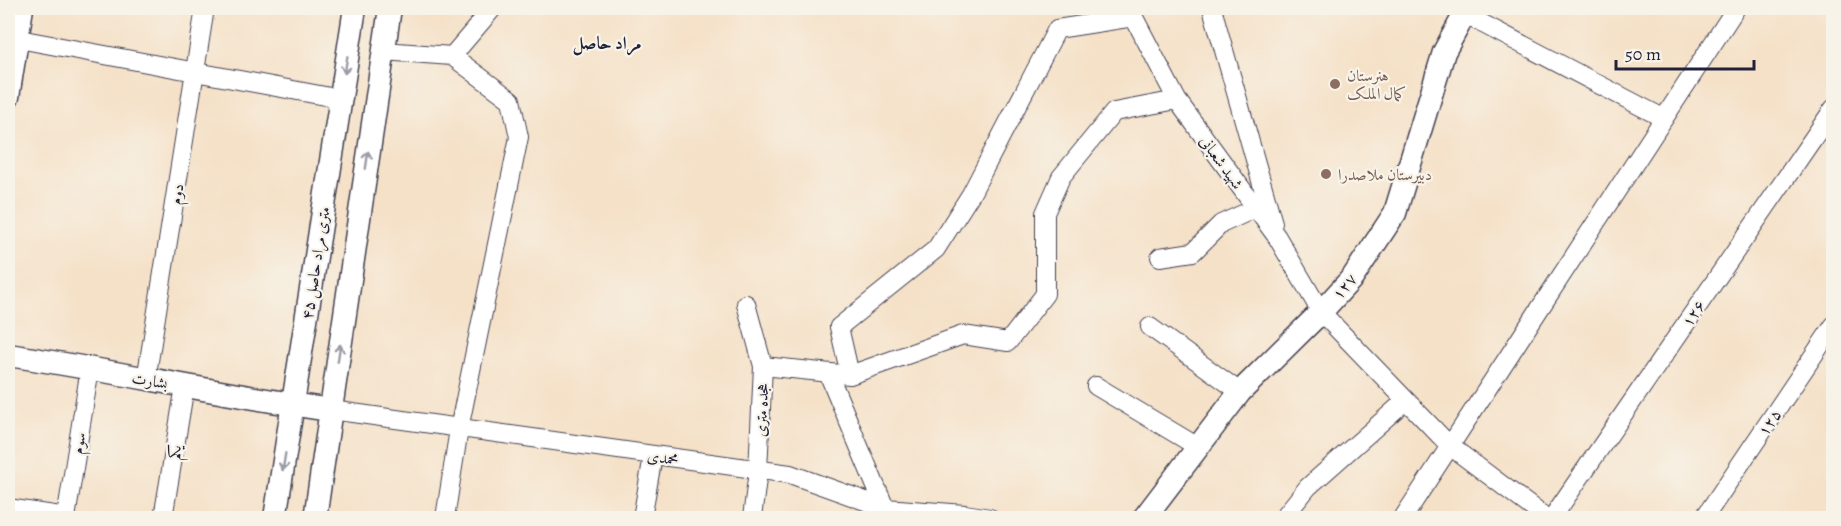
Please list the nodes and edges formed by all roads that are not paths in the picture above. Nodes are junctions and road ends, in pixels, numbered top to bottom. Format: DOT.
graph roads {
  1 [pos="22,8"];
  2 [pos="205,8"];
  3 [pos="355,8"];
  4 [pos="390,8"];
  5 [pos="493,8"];
  6 [pos="1212,8"];
  7 [pos="1736,8"];
  8 [pos="1466,11"];
  9 [pos="1132,12"];
  10 [pos="12,38"];
  11 [pos="383,51"];
  12 [pos="452,56"];
  13 [pos="195,72"];
  14 [pos="8,97"];
  15 [pos="341,99"];
  16 [pos="1177,100"];
  17 [pos="1833,108"];
  18 [pos="1664,118"];
  19 [pos="1256,208"];
  20 [pos="1277,237"];
  21 [pos="1160,257"];
  22 [pos="746,304"];
  23 [pos="1321,312"];
  24 [pos="1833,325"];
  25 [pos="1150,327"];
  26 [pos="8,355"];
  27 [pos="763,366"];
  28 [pos="90,368"];
  29 [pos="828,373"];
  30 [pos="850,375"];
  31 [pos="146,380"];
  32 [pos="1096,386"];
  33 [pos="185,387"];
  34 [pos="1240,392"];
  35 [pos="1405,401"];
  36 [pos="293,405"];
  37 [pos="331,411"];
  38 [pos="459,429"];
  39 [pos="1450,446"];
  40 [pos="1198,447"];
  41 [pos="653,456"];
  42 [pos="758,471"];
  43 [pos="8,508"];
  44 [pos="891,514"];
  45 [pos="66,518"];
  46 [pos="163,519"];
  47 [pos="275,519"];
  48 [pos="315,519"];
  49 [pos="445,519"];
  50 [pos="642,519"];
  51 [pos="752,519"];
  52 [pos="990,519"];
  53 [pos="1144,519"];
  54 [pos="1283,519"];
  55 [pos="1403,519"];
  56 [pos="1546,519"];
  57 [pos="1552,519"];
  58 [pos="1704,519"];
  1 -- 10 [label="street"];
  2 -- 13 [label="street, دوم"];
  3 -- 15 [label="street, ۴۵ متری مراد حاصل, one-way"];
  4 -- 11 [label="street"];
  5 -- 12 [label="street"];
  6 -- 20 [label="street"];
  7 -- 18 [label="street"];
  8 -- 18 [label="street"];
  8 -- 23 [label="street, ۱۲۷"];
  9 -- 16 [label="street, شهید شعبانی"];
  9 -- 30 [label="street"];
  10 -- 13 [label="street"];
  10 -- 14 [label="street"];
  11 -- 12 [label="street"];
  37 -- 11 [label="street, one-way"];
  12 -- 38 [label="street"];
  13 -- 15 [label="street"];
  13 -- 31 [label="street, دوم"];
  15 -- 36 [label="street, ۴۵ متری مراد حاصل"];
  16 -- 19 [label="street, شهید شعبانی"];
  16 -- 30 [label="street"];
  17 -- 57 [label="street, ۱۲۶"];
  18 -- 39 [label="street"];
  19 -- 20 [label="street, شهید شعبانی"];
  19 -- 21 [label="street"];
  20 -- 23 [label="street, شهید شعبانی"];
  22 -- 27 [label="street, هجده متری"];
  23 -- 34 [label="street, ۱۲۷"];
  23 -- 35 [label="street, شهید شعبانی"];
  24 -- 58 [label="street, ۱۲۵"];
  25 -- 34 [label="street"];
  26 -- 28 [label="street, بشارت"];
  27 -- 29 [label="street"];
  27 -- 42 [label="street, هجده متری"];
  28 -- 31 [label="street, بشارت"];
  28 -- 45 [label="street, سوم"];
  29 -- 30 [label="street"];
  29 -- 44 [label="street"];
  31 -- 33 [label="street, بشارت"];
  32 -- 40 [label="street"];
  33 -- 36 [label="street, بشارت"];
  33 -- 46 [label="street, یکم"];
  34 -- 40 [label="street, ۱۲۷"];
  35 -- 39 [label="street, شهید شعبانی"];
  35 -- 54 [label="street"];
  36 -- 37 [label="street, بشارت"];
  36 -- 47 [label="street, ۴۵ متری مراد حاصل, one-way"];
  37 -- 38 [label="street, محمدی"];
  37 -- 48 [label="street"];
  38 -- 41 [label="street, محمدی"];
  38 -- 49 [label="street"];
  39 -- 55 [label="street"];
  39 -- 56 [label="street, شهید شعبانی"];
  40 -- 53 [label="street, ۱۲۷"];
  41 -- 42 [label="street, محمدی"];
  41 -- 50 [label="street"];
  42 -- 44 [label="street, محمدی"];
  42 -- 51 [label="street, هجده متری"];
  43 -- 45 [label="street"];
  44 -- 52 [label="street, محمدی"];
}
